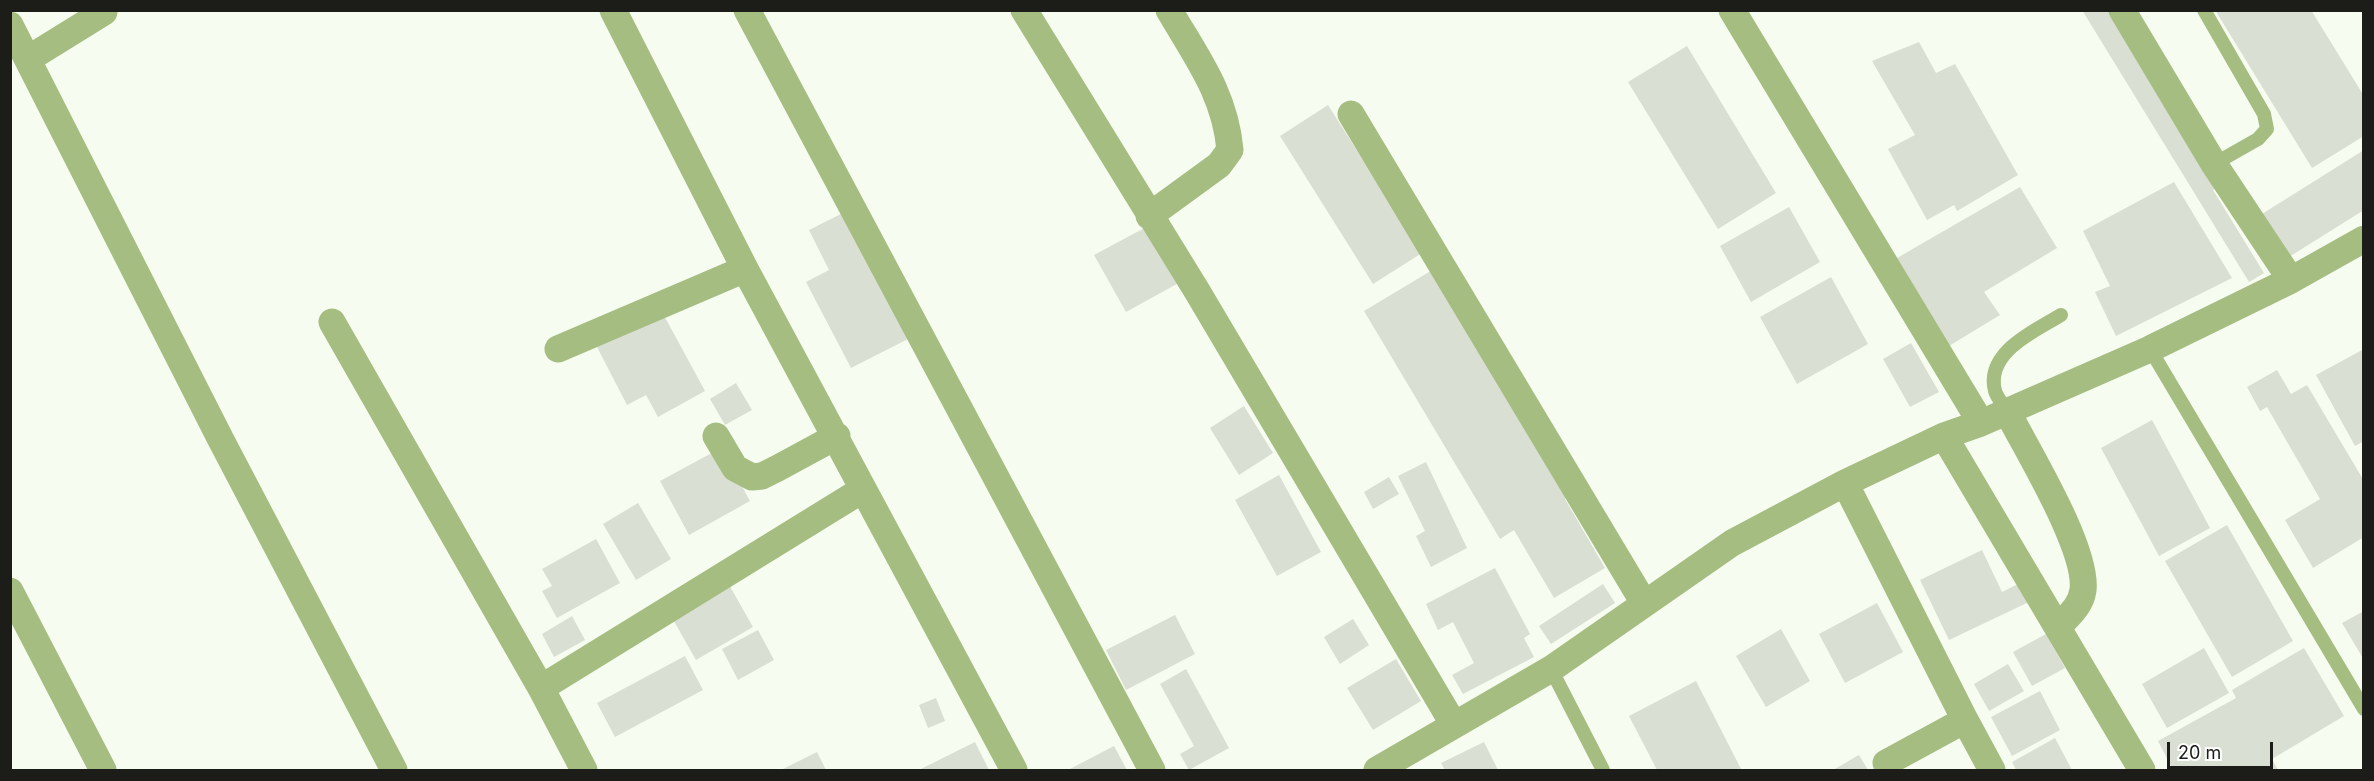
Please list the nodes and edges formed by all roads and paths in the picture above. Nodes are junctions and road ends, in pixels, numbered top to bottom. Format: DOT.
graph roads {
  1 [pos="613,10"];
  2 [pos="747,10"];
  3 [pos="1024,10"];
  4 [pos="1169,10"];
  5 [pos="1732,10"];
  6 [pos="2122,10"];
  7 [pos="2204,10"];
  8 [pos="104,12"];
  9 [pos="10,25"];
  10 [pos="28,59"];
  11 [pos="1352,114"];
  12 [pos="2214,165"];
  13 [pos="1149,216"];
  14 [pos="2364,238"];
  15 [pos="745,269"];
  16 [pos="2291,280"];
  17 [pos="2061,315"];
  18 [pos="332,322"];
  19 [pos="558,349"];
  20 [pos="2150,349"];
  21 [pos="2007,411"];
  22 [pos="1981,423"];
  23 [pos="716,436"];
  24 [pos="837,436"];
  25 [pos="1944,436"];
  26 [pos="1845,483"];
  27 [pos="862,490"];
  28 [pos="10,591"];
  29 [pos="1644,603"];
  30 [pos="2058,627"];
  31 [pos="1551,669"];
  32 [pos="542,688"];
  33 [pos="2364,709"];
  34 [pos="1965,720"];
  35 [pos="1454,725"];
  36 [pos="1886,763"];
  37 [pos="103,771"];
  38 [pos="394,771"];
  39 [pos="584,771"];
  40 [pos="1014,771"];
  41 [pos="1152,771"];
  42 [pos="1377,771"];
  43 [pos="1603,771"];
  44 [pos="1992,771"];
  45 [pos="2142,771"];
  1 -- 15 [label="street"];
  2 -- 41 [label="street"];
  3 -- 13 [label="street"];
  4 -- 13 [label="street"];
  5 -- 22 [label="street"];
  6 -- 12 [label="street"];
  7 -- 12 [label="lane"];
  8 -- 10 [label="street"];
  9 -- 10 [label="street"];
  10 -- 38 [label="street"];
  11 -- 29 [label="street"];
  12 -- 16 [label="street"];
  13 -- 35 [label="street"];
  14 -- 16 [label="street"];
  15 -- 19 [label="street"];
  15 -- 24 [label="street"];
  16 -- 20 [label="street"];
  17 -- 21 [label="lane"];
  18 -- 32 [label="street"];
  20 -- 21 [label="street"];
  20 -- 33 [label="lane"];
  21 -- 22 [label="street"];
  21 -- 30 [label="street"];
  22 -- 25 [label="street"];
  23 -- 24 [label="street"];
  24 -- 27 [label="street"];
  25 -- 26 [label="street"];
  25 -- 30 [label="street"];
  26 -- 29 [label="street"];
  26 -- 34 [label="street"];
  27 -- 32 [label="street"];
  27 -- 40 [label="street"];
  28 -- 37 [label="street"];
  29 -- 31 [label="street"];
  30 -- 45 [label="street"];
  31 -- 35 [label="street"];
  31 -- 43 [label="lane"];
  32 -- 39 [label="street"];
  34 -- 36 [label="street"];
  34 -- 44 [label="street"];
  35 -- 42 [label="street"];
}
